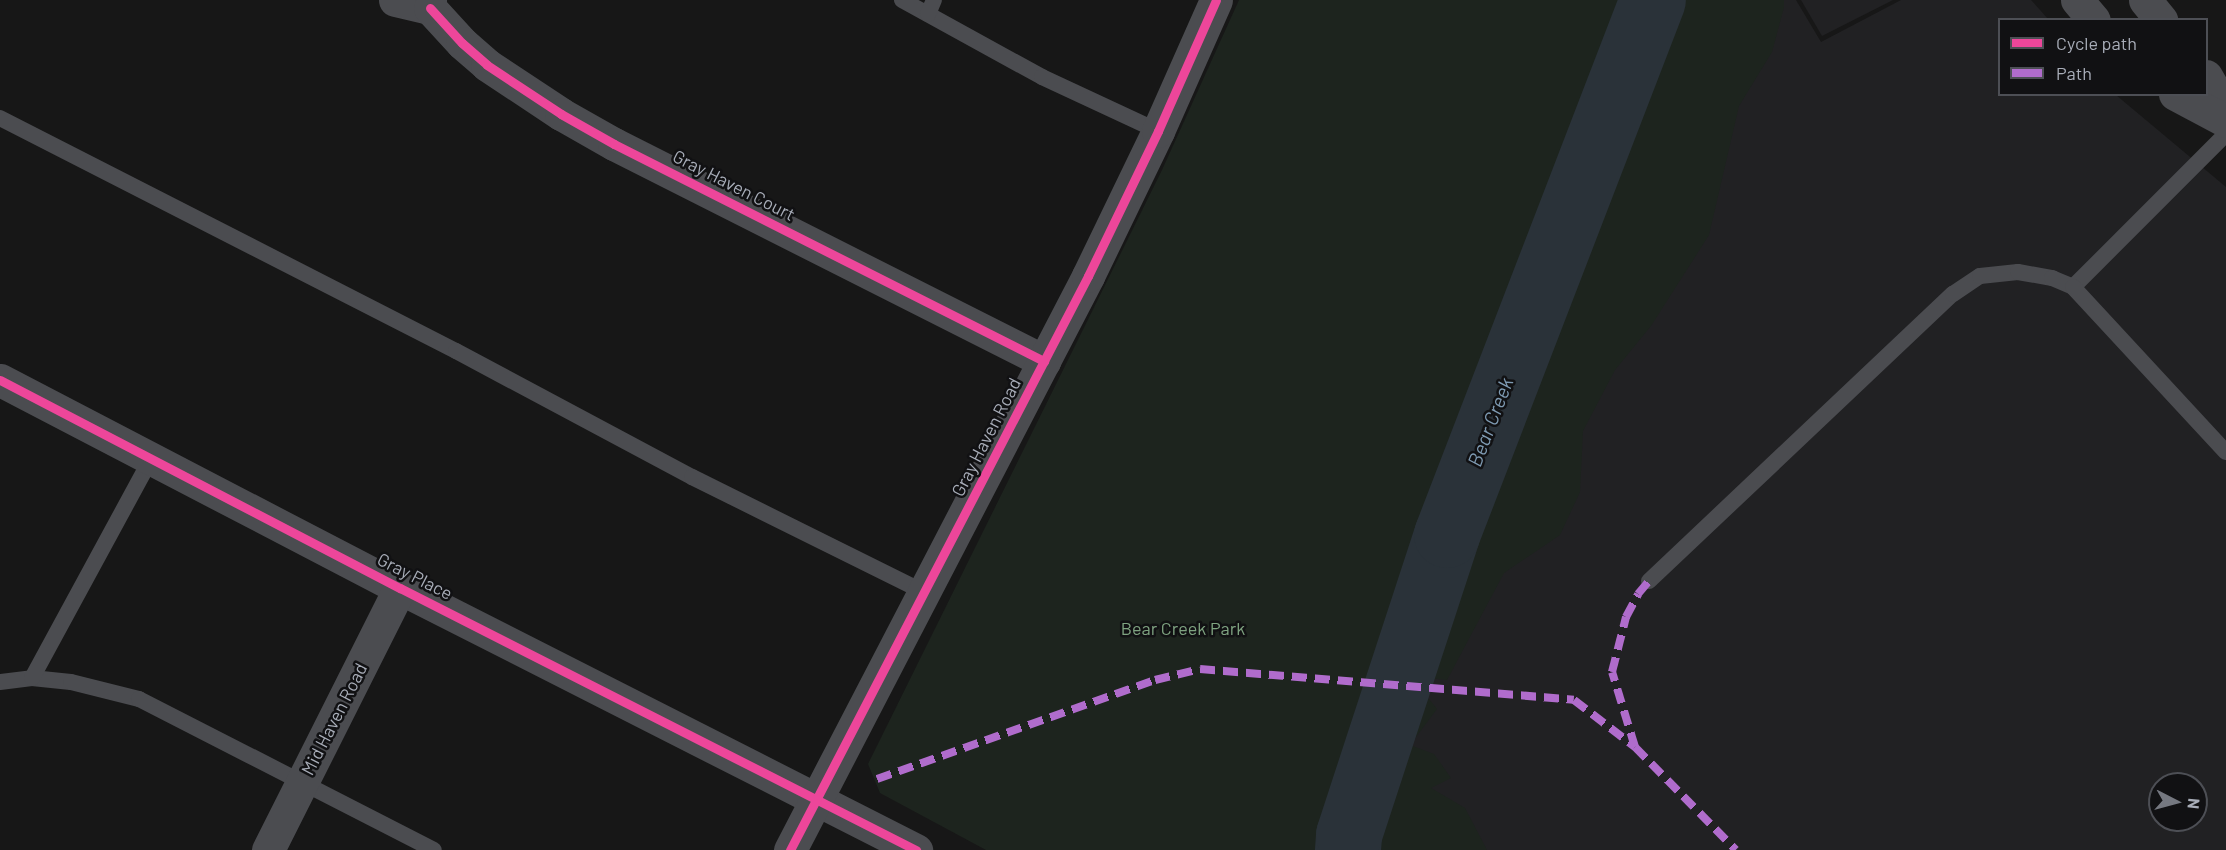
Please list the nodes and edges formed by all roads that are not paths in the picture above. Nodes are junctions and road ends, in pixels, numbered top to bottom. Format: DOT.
graph roads {
  1 [pos="395,0"];
  2 [pos="902,0"];
  3 [pos="1216,0"];
  4 [pos="2077,0"];
  5 [pos="2145,0"];
  6 [pos="430,4"];
  7 [pos="931,7"];
  8 [pos="2092,18"];
  9 [pos="2159,18"];
  10 [pos="2208,79"];
  11 [pos="2179,96"];
  12 [pos="2226,110"];
  13 [pos="0,118"];
  14 [pos="2226,121"];
  15 [pos="1158,131"];
  16 [pos="2226,134"];
  17 [pos="2073,287"];
  18 [pos="1044,361"];
  19 [pos="0,380"];
  20 [pos="2226,452"];
  21 [pos="151,459"];
  22 [pos="1649,581"];
  23 [pos="400,588"];
  24 [pos="924,592"];
  25 [pos="32,678"];
  26 [pos="0,682"];
  27 [pos="302,782"];
  28 [pos="816,798"];
  29 [pos="268,850"];
  30 [pos="434,850"];
  31 [pos="790,850"];
  32 [pos="916,850"];
  1 -- 6 [label="street, Gray Haven Court"];
  2 -- 7 [label="lane"];
  3 -- 15 [label="street, Gray Haven Road"];
  4 -- 8 [label="street"];
  5 -- 9 [label="street"];
  6 -- 18 [label="street, Gray Haven Court"];
  7 -- 15 [label="lane"];
  10 -- 12 [label="street"];
  11 -- 14 [label="street"];
  13 -- 24 [label="lane"];
  15 -- 18 [label="street, Gray Haven Road"];
  16 -- 17 [label="lane"];
  17 -- 20 [label="lane"];
  17 -- 22 [label="lane"];
  18 -- 24 [label="street, Gray Haven Road"];
  19 -- 21 [label="street, Gray Place"];
  21 -- 23 [label="street, Gray Place"];
  21 -- 25 [label="lane"];
  23 -- 27 [label="street, Mid Haven Road"];
  23 -- 28 [label="street, Gray Place"];
  24 -- 28 [label="street, Gray Haven Road"];
  25 -- 26 [label="lane"];
  25 -- 27 [label="lane"];
  27 -- 29 [label="street, Mid Haven Road"];
  27 -- 30 [label="lane"];
  28 -- 31 [label="street, Gray Haven Road"];
  28 -- 32 [label="street, Gray Place"];
}
